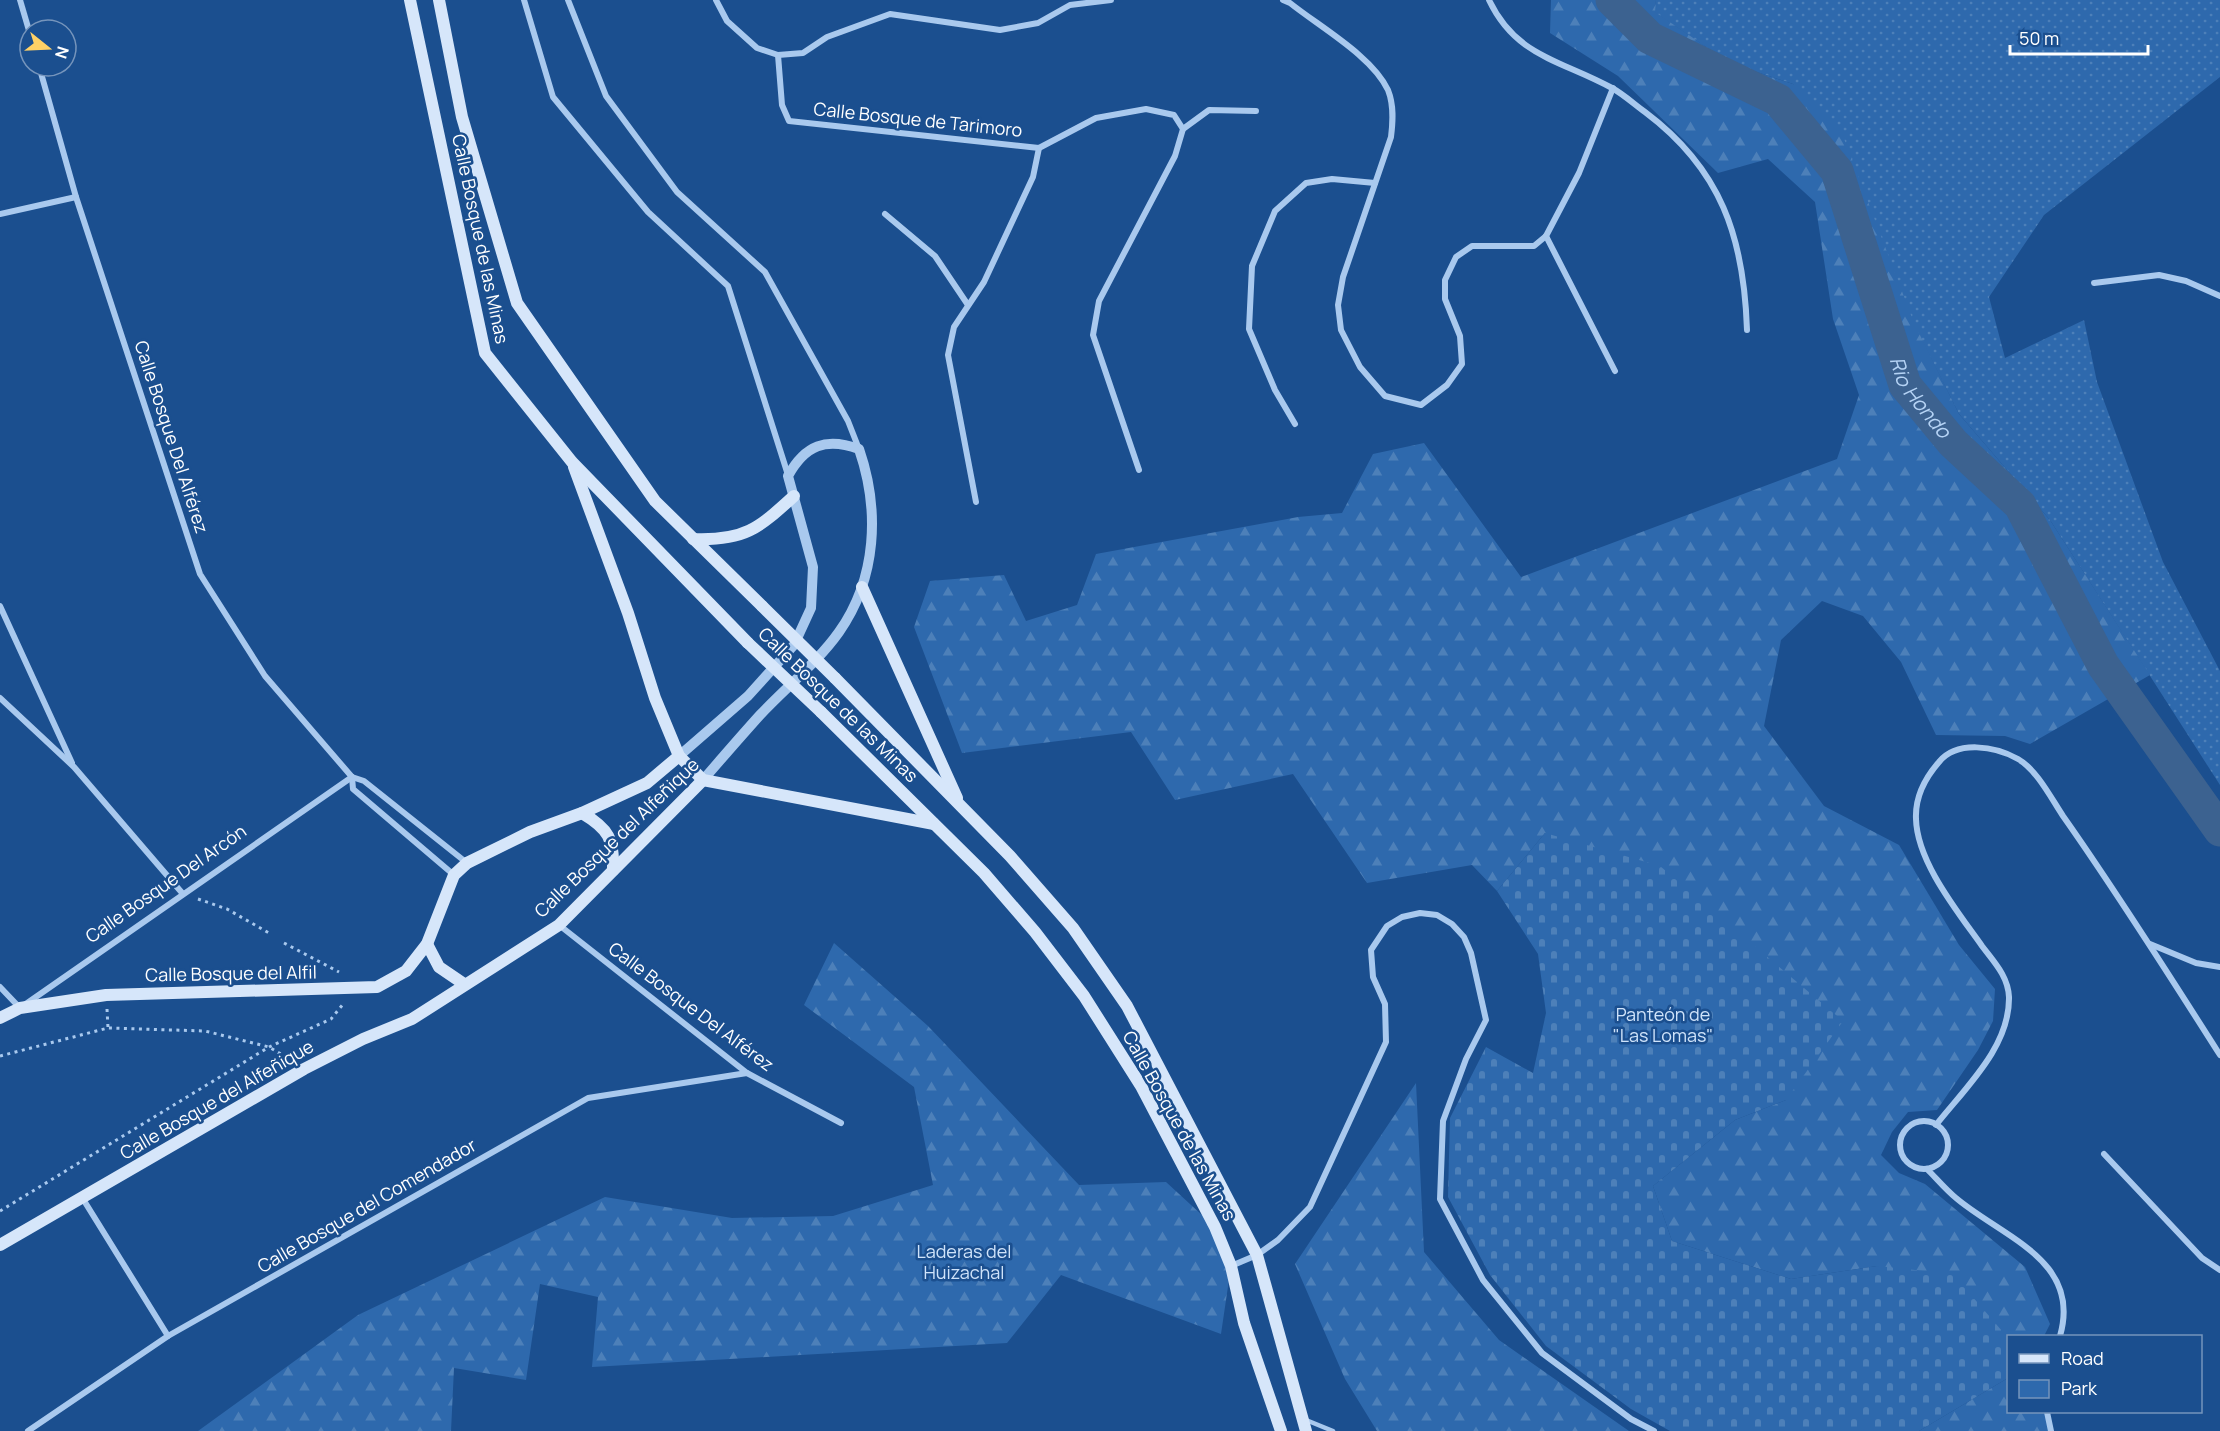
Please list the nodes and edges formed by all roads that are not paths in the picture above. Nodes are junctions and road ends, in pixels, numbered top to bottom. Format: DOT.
graph roads {
  1 [pos="20,0"];
  2 [pos="410,0"];
  3 [pos="439,0"];
  4 [pos="524,0"];
  5 [pos="568,0"];
  6 [pos="716,0"];
  7 [pos="1111,0"];
  8 [pos="1283,0"];
  9 [pos="1489,0"];
  10 [pos="25,18"];
  11 [pos="778,56"];
  12 [pos="42,78"];
  13 [pos="1613,88"];
  14 [pos="1256,111"];
  15 [pos="1183,129"];
  16 [pos="1039,148"];
  17 [pos="1375,183"];
  18 [pos="76,197"];
  19 [pos="0,214"];
  20 [pos="885,214"];
  21 [pos="1546,237"];
  22 [pos="2094,283"];
  23 [pos="2220,296"];
  24 [pos="968,305"];
  25 [pos="1746,330"];
  26 [pos="1615,370"];
  27 [pos="1295,424"];
  28 [pos="859,449"];
  29 [pos="572,462"];
  30 [pos="1139,470"];
  31 [pos="788,476"];
  32 [pos="794,496"];
  33 [pos="976,502"];
  34 [pos="693,539"];
  35 [pos="862,587"];
  36 [pos="0,606"];
  37 [pos="0,698"];
  38 [pos="680,756"];
  39 [pos="74,767"];
  40 [pos="352,777"];
  41 [pos="703,780"];
  42 [pos="961,807"];
  43 [pos="582,813"];
  44 [pos="935,824"];
  45 [pos="467,864"];
  46 [pos="613,870"];
  47 [pos="454,875"];
  48 [pos="183,894"];
  49 [pos="559,925"];
  50 [pos="2148,943"];
  51 [pos="427,944"];
  52 [pos="2220,967"];
  53 [pos="464,984"];
  54 [pos="0,987"];
  55 [pos="20,1008"];
  56 [pos="0,1018"];
  57 [pos="2220,1055"];
  58 [pos="747,1072"];
  59 [pos="841,1124"];
  60 [pos="1936,1125"];
  61 [pos="2103,1154"];
  62 [pos="1927,1169"];
  63 [pos="83,1199"];
  64 [pos="0,1245"];
  65 [pos="1257,1255"];
  66 [pos="1231,1266"];
  67 [pos="2220,1270"];
  68 [pos="2060,1335"];
  69 [pos="168,1336"];
  70 [pos="2047,1413"];
  71 [pos="1305,1425"];
  72 [pos="28,1431"];
  73 [pos="1281,1431"];
  74 [pos="1333,1431"];
  75 [pos="1654,1431"];
  76 [pos="2051,1431"];
  1 -- 10 [label="street"];
  2 -- 29 [label="main road, Calle Bosque de las Minas"];
  3 -- 34 [label="main road, Calle Bosque de las Minas"];
  4 -- 31 [label="street"];
  5 -- 28 [label="street"];
  6 -- 11 [label="street"];
  7 -- 11 [label="street"];
  8 -- 17 [label="street"];
  9 -- 13 [label="street"];
  11 -- 16 [label="street, Calle Bosque de Tarimoro"];
  12 -- 18 [label="street, Calle Bosque Del Alférez"];
  13 -- 21 [label="street"];
  13 -- 25 [label="street"];
  14 -- 15 [label="street"];
  15 -- 16 [label="street, Calle Bosque de Tarimoro"];
  15 -- 30 [label="street"];
  16 -- 24 [label="street"];
  17 -- 21 [label="street"];
  17 -- 27 [label="street"];
  18 -- 19 [label="street"];
  18 -- 40 [label="street, Calle Bosque Del Alférez"];
  20 -- 24 [label="street"];
  21 -- 26 [label="street"];
  22 -- 23 [label="street"];
  24 -- 33 [label="street"];
  28 -- 31 [label="street"];
  28 -- 35 [label="street, Calle Bosque del Alfeñique"];
  29 -- 38 [label="main road"];
  29 -- 44 [label="main road, Calle Bosque de las Minas, bridge"];
  31 -- 32 [label="street, Calle Bosque del Alfeñique"];
  32 -- 34 [label="main road"];
  32 -- 38 [label="street, Calle Bosque del Alfeñique"];
  34 -- 42 [label="main road, Calle Bosque de las Minas, bridge"];
  35 -- 41 [label="street, Calle Bosque del Alfeñique"];
  35 -- 42 [label="main road"];
  36 -- 39 [label="street"];
  37 -- 39 [label="street"];
  38 -- 41 [label="main road"];
  38 -- 43 [label="main road, Calle Bosque del Alfeñique"];
  39 -- 48 [label="street"];
  40 -- 45 [label="street, Calle Bosque Del Alférez"];
  40 -- 47 [label="street, Calle Bosque Del Alférez"];
  40 -- 48 [label="street, Calle Bosque Del Arcón"];
  41 -- 44 [label="main road"];
  41 -- 46 [label="main road, Calle Bosque del Alfeñique"];
  42 -- 65 [label="main road, Calle Bosque de las Minas"];
  43 -- 45 [label="main road, Calle Bosque del Alfeñique"];
  43 -- 46 [label="main road"];
  44 -- 66 [label="main road, Calle Bosque de las Minas"];
  45 -- 47 [label="main road, Calle Bosque del Alfeñique"];
  46 -- 49 [label="main road, Calle Bosque del Alfeñique"];
  47 -- 51 [label="main road, Calle Bosque del Alfeñique"];
  48 -- 55 [label="street, Calle Bosque Del Arcón"];
  49 -- 53 [label="main road, Calle Bosque del Alfeñique"];
  49 -- 58 [label="street, Calle Bosque Del Alférez"];
  50 -- 52 [label="street"];
  50 -- 57 [label="street"];
  50 -- 60 [label="street"];
  51 -- 53 [label="main road"];
  51 -- 55 [label="main road, Calle Bosque del Alfil"];
  53 -- 63 [label="main road, Calle Bosque del Alfeñique"];
  54 -- 55 [label="street"];
  55 -- 56 [label="main road, Calle Bosque Del Arcón"];
  58 -- 59 [label="street, Calle Bosque Del Alférez"];
  58 -- 69 [label="street, Calle Bosque del Comendador"];
  60 -- 62 [label="street"];
  60 -- 62 [label="street"];
  61 -- 67 [label="street"];
  62 -- 68 [label="street"];
  63 -- 64 [label="main road, Calle Bosque del Alfeñique"];
  63 -- 69 [label="street"];
  65 -- 66 [label="street"];
  65 -- 71 [label="main road, Calle Bosque de las Minas"];
  65 -- 75 [label="street"];
  66 -- 73 [label="main road, Calle Bosque de las Minas"];
  69 -- 72 [label="street, Calle Bosque del Comendador"];
  70 -- 76 [label="street"];
  71 -- 74 [label="lane"];
}
